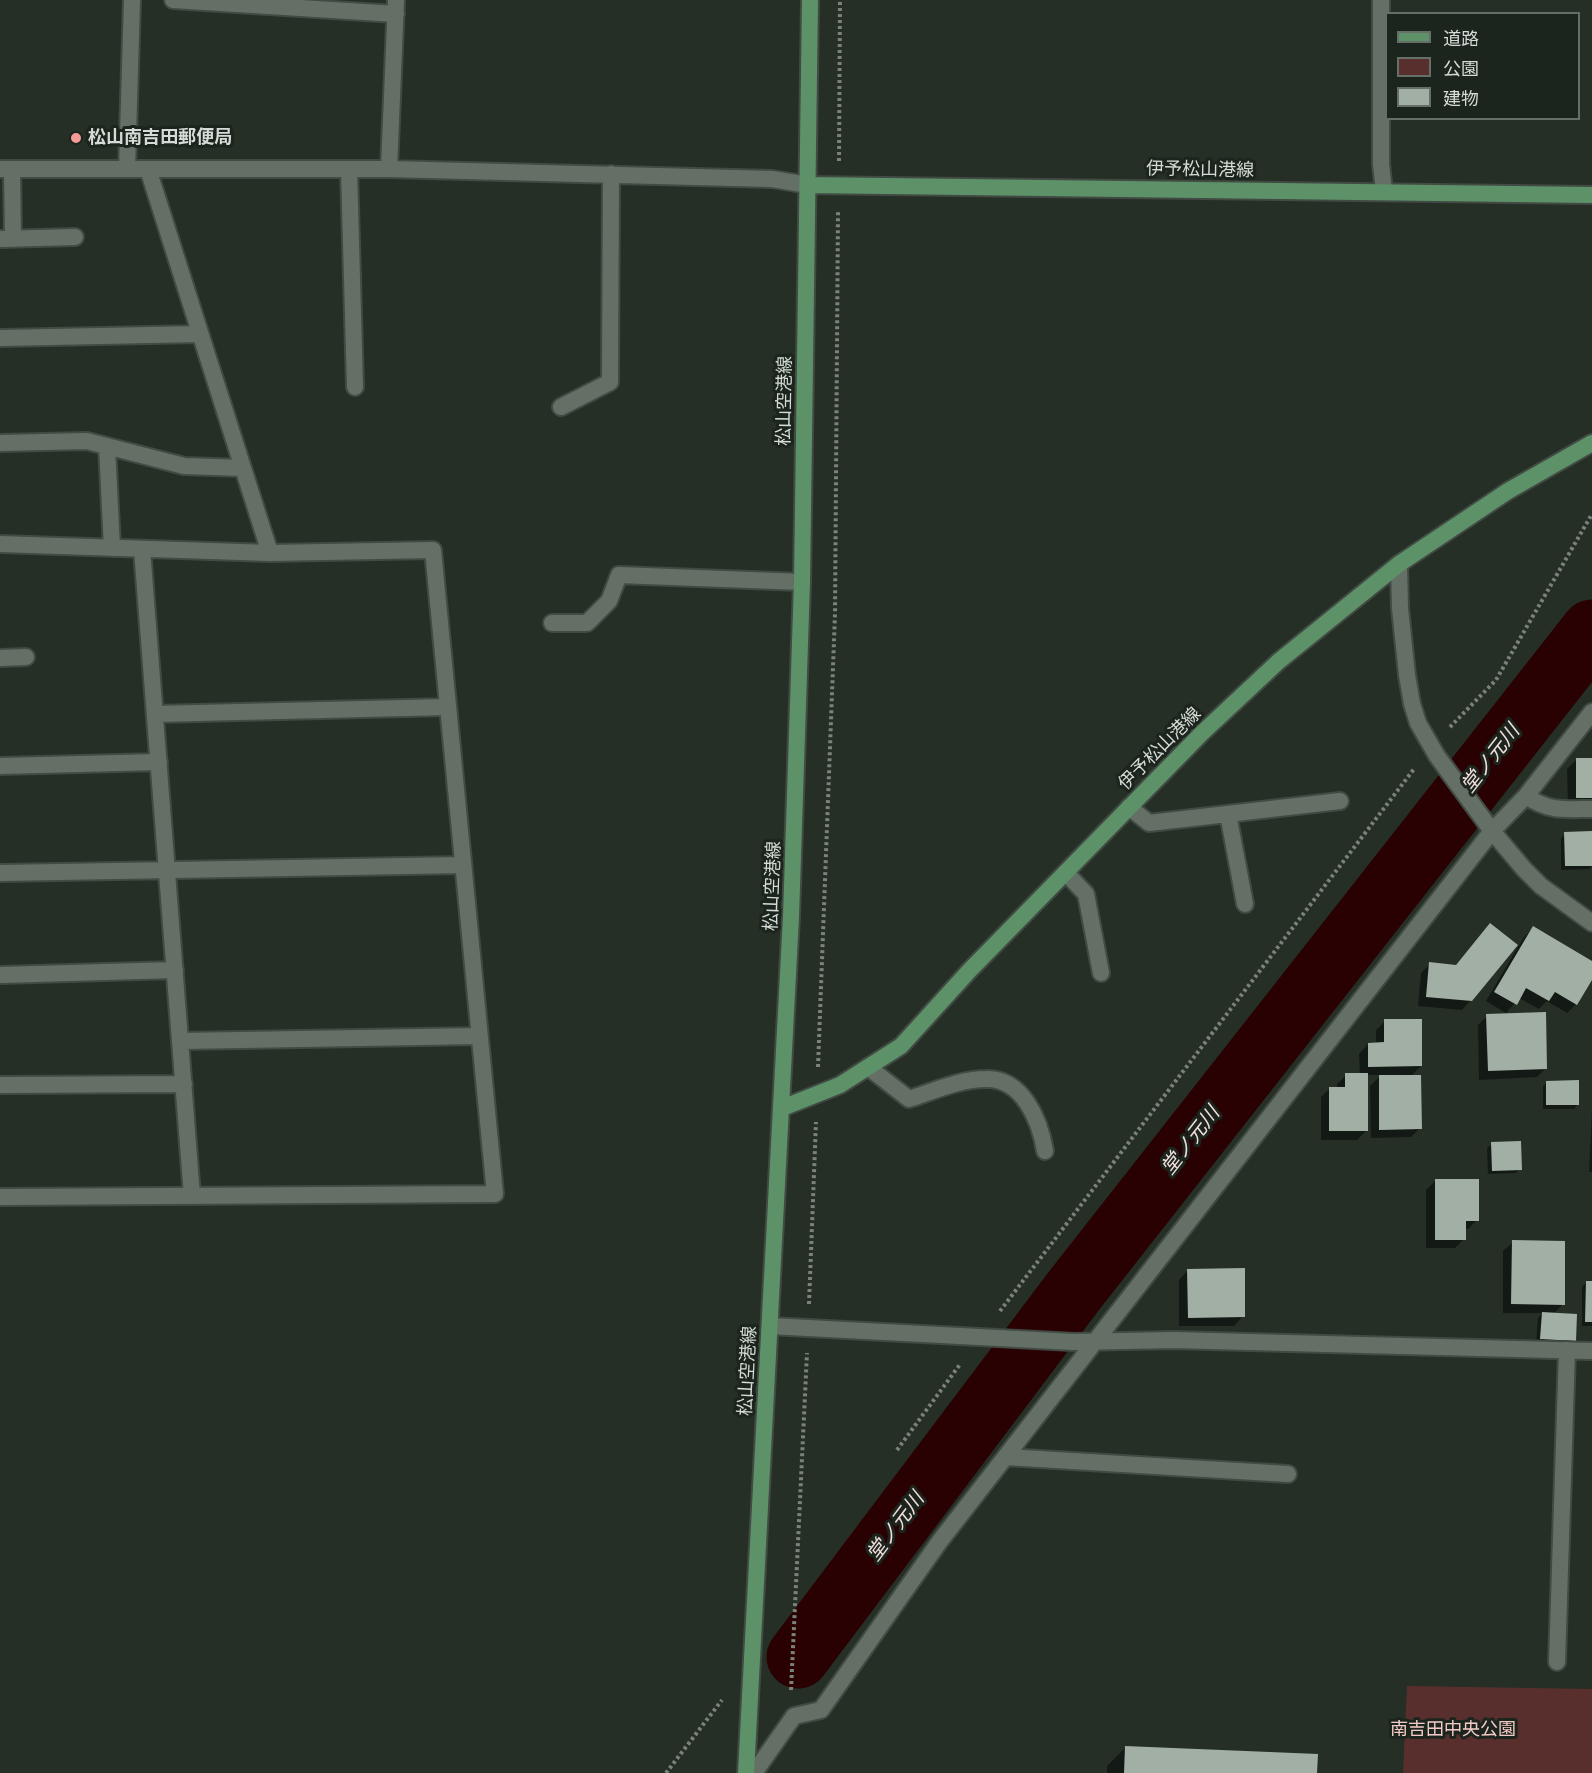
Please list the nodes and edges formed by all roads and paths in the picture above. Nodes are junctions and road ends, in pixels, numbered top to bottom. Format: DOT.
graph roads {
  1 [pos="132,0"];
  2 [pos="173,0"];
  3 [pos="810,0"];
  4 [pos="1382,0"];
  5 [pos="396,7"];
  6 [pos="6,169"];
  7 [pos="127,169"];
  8 [pos="148,169"];
  9 [pos="349,169"];
  10 [pos="389,169"];
  11 [pos="611,174"];
  12 [pos="808,185"];
  13 [pos="1384,191"];
  14 [pos="1592,195"];
  15 [pos="75,237"];
  16 [pos="6,239"];
  17 [pos="200,334"];
  18 [pos="0,338"];
  19 [pos="355,387"];
  20 [pos="561,407"];
  21 [pos="0,443"];
  22 [pos="1592,443"];
  23 [pos="108,447"];
  24 [pos="243,468"];
  25 [pos="1592,514"];
  26 [pos="0,544"];
  27 [pos="112,548"];
  28 [pos="142,549"];
  29 [pos="270,553"];
  30 [pos="1399,564"];
  31 [pos="802,582"];
  32 [pos="552,624"];
  33 [pos="26,657"];
  34 [pos="0,658"];
  35 [pos="448,707"];
  36 [pos="1592,712"];
  37 [pos="155,714"];
  38 [pos="1434,751"];
  39 [pos="159,762"];
  40 [pos="0,766"];
  41 [pos="1526,796"];
  42 [pos="1340,801"];
  43 [pos="1129,807"];
  44 [pos="1592,809"];
  45 [pos="1228,814"];
  46 [pos="1490,827"];
  47 [pos="463,865"];
  48 [pos="167,869"];
  49 [pos="0,873"];
  50 [pos="1066,873"];
  51 [pos="1245,904"];
  52 [pos="1592,922"];
  53 [pos="175,970"];
  54 [pos="1101,973"];
  55 [pos="0,975"];
  56 [pos="479,1036"];
  57 [pos="181,1041"];
  58 [pos="868,1067"];
  59 [pos="184,1084"];
  60 [pos="0,1085"];
  61 [pos="782,1108"];
  62 [pos="1045,1151"];
  63 [pos="192,1196"];
  64 [pos="0,1197"];
  65 [pos="770,1326"];
  66 [pos="984,1338"];
  67 [pos="1095,1342"];
  68 [pos="1566,1350"];
  69 [pos="1592,1351"];
  70 [pos="897,1450"];
  71 [pos="1006,1457"];
  72 [pos="1288,1474"];
  73 [pos="1557,1662"];
  74 [pos="724,1698"];
  75 [pos="666,1773"];
  76 [pos="746,1773"];
  77 [pos="754,1773"];
  1 -- 7 [label="street"];
  2 -- 5 [label="street"];
  3 -- 12 [label="main road, 松山空港線"];
  4 -- 13 [label="street"];
  5 -- 10 [label="street"];
  6 -- 7 [label="street"];
  6 -- 16 [label="street"];
  7 -- 8 [label="street"];
  8 -- 9 [label="street"];
  8 -- 17 [label="street"];
  9 -- 10 [label="street"];
  9 -- 19 [label="street"];
  10 -- 11 [label="street"];
  11 -- 12 [label="street"];
  11 -- 20 [label="street"];
  12 -- 13 [label="main road, 伊予松山港線"];
  12 -- 31 [label="main road, 松山空港線"];
  13 -- 14 [label="main road, 伊予松山港線"];
  15 -- 16 [label="street"];
  17 -- 18 [label="street"];
  17 -- 24 [label="street"];
  21 -- 23 [label="street"];
  22 -- 30 [label="main road, 伊予松山港線"];
  23 -- 24 [label="street"];
  23 -- 27 [label="street"];
  24 -- 29 [label="street"];
  25 -- 38 [label="path"];
  26 -- 27 [label="street"];
  27 -- 28 [label="street"];
  28 -- 29 [label="street"];
  28 -- 37 [label="street"];
  29 -- 35 [label="street"];
  30 -- 38 [label="street"];
  30 -- 43 [label="main road, 伊予松山港線"];
  31 -- 32 [label="street"];
  31 -- 61 [label="main road, 松山空港線"];
  33 -- 34 [label="street"];
  35 -- 37 [label="street"];
  35 -- 47 [label="street"];
  36 -- 41 [label="street"];
  37 -- 39 [label="street"];
  38 -- 46 [label="street"];
  38 -- 66 [label="path"];
  39 -- 40 [label="street"];
  39 -- 48 [label="street"];
  41 -- 44 [label="street"];
  41 -- 46 [label="street"];
  42 -- 45 [label="street"];
  43 -- 45 [label="street"];
  43 -- 50 [label="main road, 伊予松山港線"];
  45 -- 51 [label="street"];
  46 -- 52 [label="street"];
  46 -- 67 [label="street"];
  47 -- 48 [label="street"];
  47 -- 56 [label="street"];
  48 -- 49 [label="street"];
  48 -- 53 [label="street"];
  50 -- 54 [label="street"];
  50 -- 58 [label="main road, 伊予松山港線"];
  53 -- 55 [label="street"];
  53 -- 57 [label="street"];
  56 -- 57 [label="street"];
  56 -- 63 [label="street"];
  57 -- 59 [label="street"];
  58 -- 61 [label="main road, 伊予松山港線"];
  58 -- 62 [label="street"];
  59 -- 60 [label="street"];
  59 -- 63 [label="street"];
  61 -- 65 [label="main road, 松山空港線"];
  63 -- 64 [label="street"];
  65 -- 66 [label="street"];
  65 -- 76 [label="main road, 松山空港線"];
  66 -- 67 [label="street"];
  66 -- 70 [label="path"];
  67 -- 68 [label="street"];
  67 -- 71 [label="street"];
  68 -- 69 [label="street"];
  68 -- 73 [label="street"];
  71 -- 72 [label="street"];
  71 -- 77 [label="street"];
  74 -- 75 [label="path"];
}
